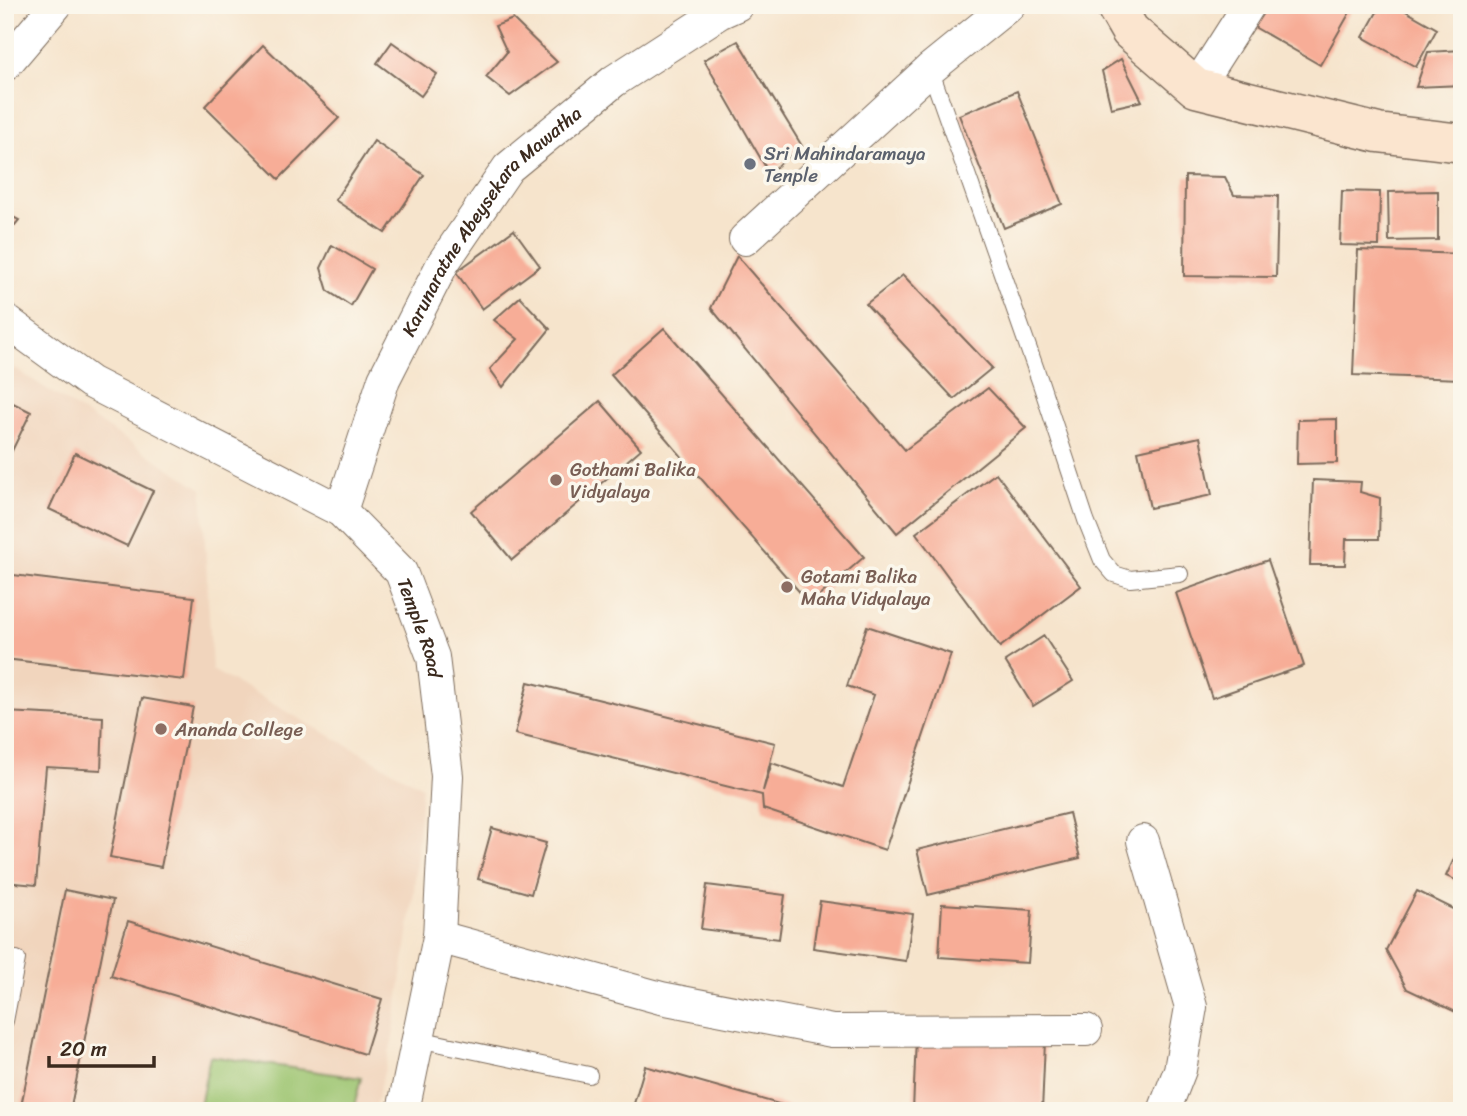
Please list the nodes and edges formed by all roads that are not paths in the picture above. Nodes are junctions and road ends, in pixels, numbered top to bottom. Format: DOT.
graph roads {
  1 [pos="56,5"];
  2 [pos="737,5"];
  3 [pos="1009,5"];
  4 [pos="1115,5"];
  5 [pos="1248,5"];
  6 [pos="5,65"];
  7 [pos="930,69"];
  8 [pos="1196,88"];
  9 [pos="1462,143"];
  10 [pos="745,239"];
  11 [pos="5,320"];
  12 [pos="341,511"];
  13 [pos="1180,574"];
  14 [pos="1143,841"];
  15 [pos="439,937"];
  16 [pos="18,959"];
  17 [pos="5,1021"];
  18 [pos="1086,1030"];
  19 [pos="418,1039"];
  20 [pos="589,1075"];
  21 [pos="403,1111"];
  22 [pos="1164,1111"];
  1 -- 6 [label="street"];
  2 -- 12 [label="street, Karunaratne Abeysekara Mawatha"];
  3 -- 7 [label="street"];
  4 -- 8 [label="main road"];
  5 -- 8 [label="street"];
  7 -- 10 [label="street"];
  7 -- 13 [label="lane"];
  8 -- 9 [label="main road"];
  11 -- 12 [label="street, Temple Road"];
  12 -- 15 [label="street, Temple Road"];
  14 -- 22 [label="street"];
  15 -- 18 [label="street"];
  15 -- 19 [label="street, Temple Road"];
  16 -- 17 [label="lane"];
  19 -- 20 [label="lane"];
  19 -- 21 [label="street, Temple Road"];
}
